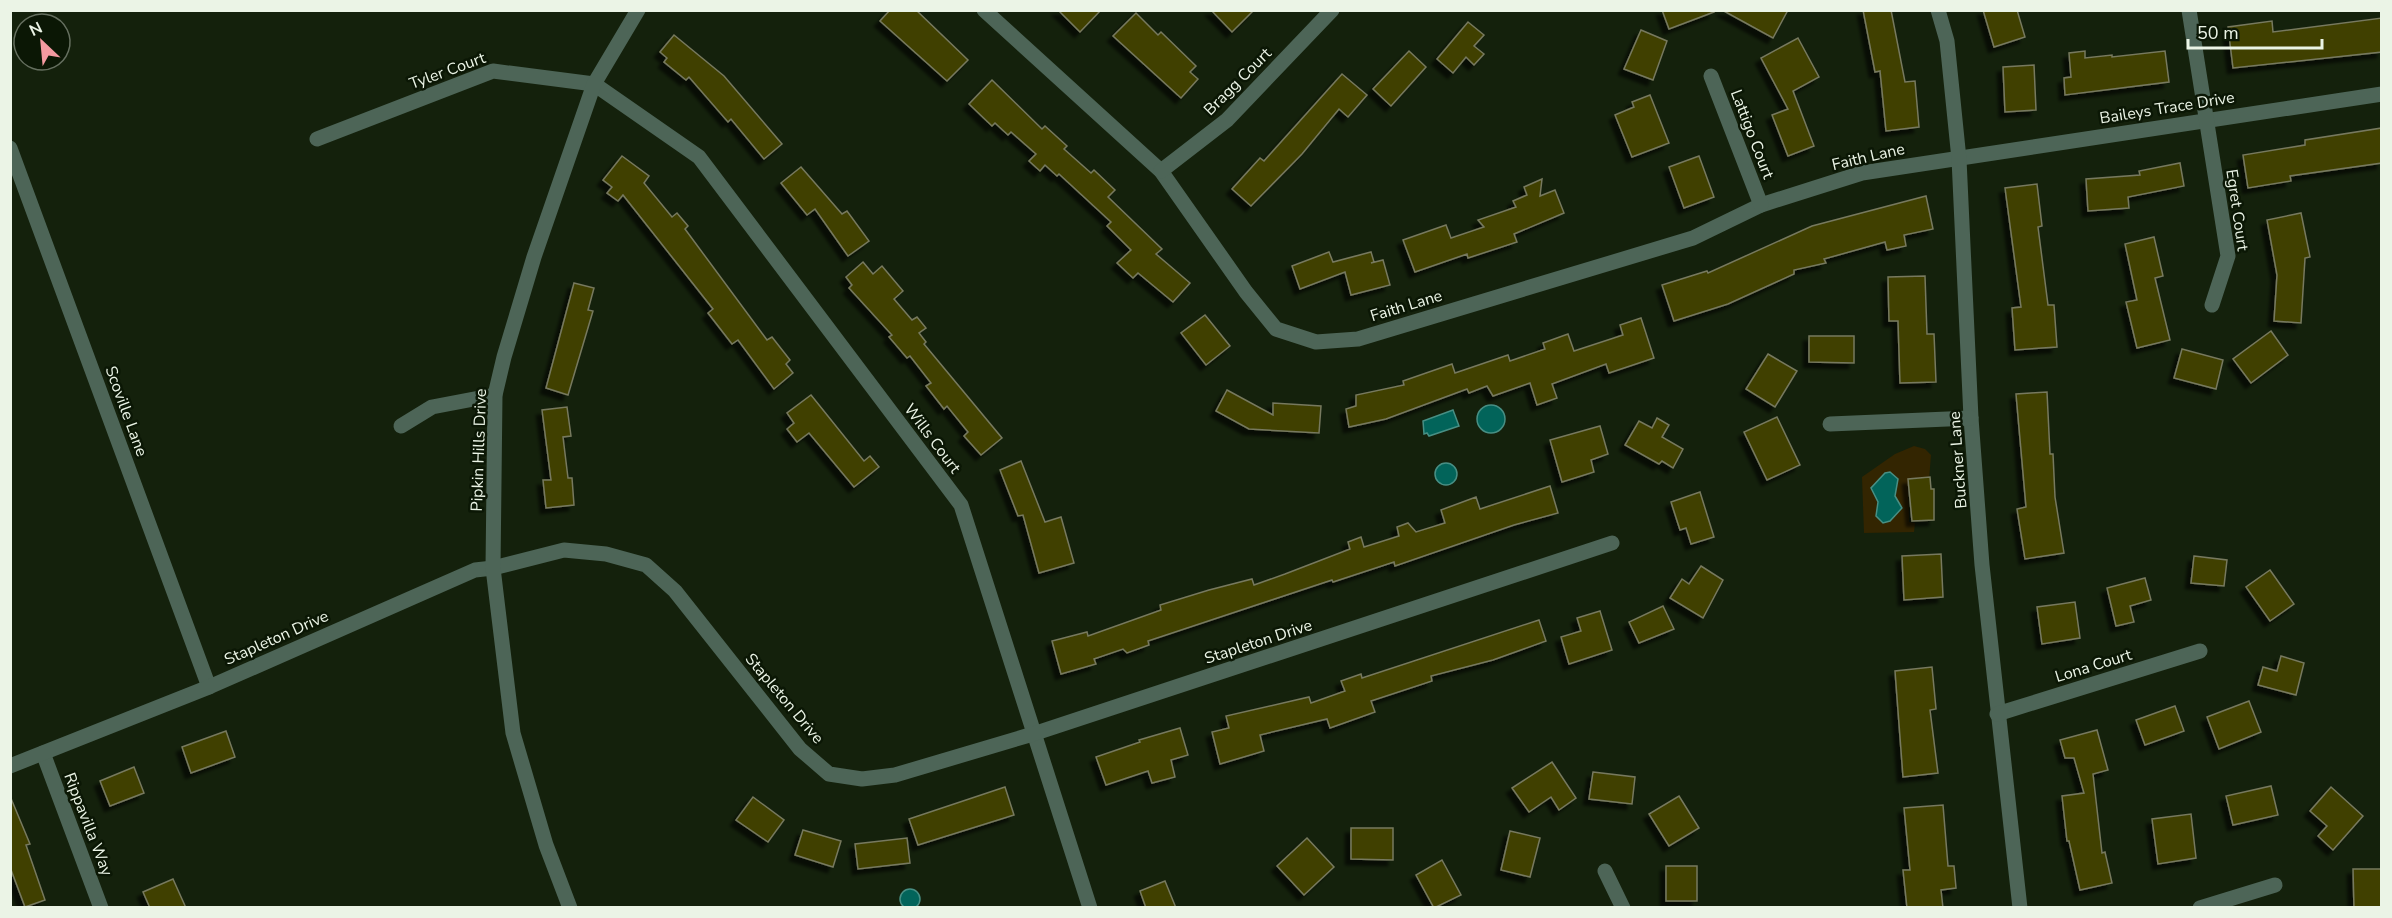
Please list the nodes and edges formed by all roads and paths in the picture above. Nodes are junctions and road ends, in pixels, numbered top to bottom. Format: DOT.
graph roads {
  1 [pos="638,10"];
  2 [pos="984,10"];
  3 [pos="1332,10"];
  4 [pos="1938,10"];
  5 [pos="2189,10"];
  6 [pos="1712,76"];
  7 [pos="594,84"];
  8 [pos="2382,94"];
  9 [pos="2206,118"];
  10 [pos="317,139"];
  11 [pos="10,148"];
  12 [pos="1959,159"];
  13 [pos="1161,171"];
  14 [pos="1761,205"];
  15 [pos="2212,305"];
  16 [pos="495,395"];
  17 [pos="1971,418"];
  18 [pos="1830,424"];
  19 [pos="401,426"];
  20 [pos="1612,543"];
  21 [pos="494,568"];
  22 [pos="2200,651"];
  23 [pos="209,687"];
  24 [pos="1997,714"];
  25 [pos="1033,734"];
  26 [pos="43,753"];
  27 [pos="10,766"];
  28 [pos="1605,871"];
  29 [pos="2275,885"];
  30 [pos="101,908"];
  31 [pos="570,908"];
  32 [pos="1089,908"];
  33 [pos="1623,908"];
  34 [pos="2020,908"];
  35 [pos="2200,908"];
  1 -- 7 [label="street, Pipkin Hills Drive"];
  2 -- 13 [label="street, Faith Lane"];
  3 -- 13 [label="street, Bragg Court"];
  4 -- 12 [label="street, Buckner Lane"];
  5 -- 9 [label="street, Egret Court"];
  6 -- 14 [label="street, Lattigo Court"];
  7 -- 10 [label="street, Tyler Court"];
  7 -- 16 [label="street, Pipkin Hills Drive"];
  7 -- 25 [label="street, Wills Court"];
  8 -- 9 [label="street, Baileys Trace Drive"];
  9 -- 12 [label="street, Baileys Trace Drive"];
  9 -- 15 [label="street, Egret Court"];
  11 -- 23 [label="street, Scoville Lane"];
  12 -- 14 [label="street, Faith Lane"];
  12 -- 17 [label="street, Buckner Lane"];
  13 -- 14 [label="street, Faith Lane"];
  16 -- 19 [label="street"];
  16 -- 21 [label="street, Pipkin Hills Drive"];
  17 -- 18 [label="street"];
  17 -- 24 [label="street, Buckner Lane"];
  20 -- 25 [label="street, Stapleton Drive"];
  21 -- 23 [label="street, Stapleton Drive"];
  21 -- 25 [label="street, Stapleton Drive"];
  21 -- 31 [label="street, Pipkin Hills Drive"];
  22 -- 24 [label="street, Lona Court"];
  23 -- 26 [label="street, Stapleton Drive"];
  24 -- 34 [label="street, Buckner Lane"];
  25 -- 32 [label="street, Wills Court"];
  26 -- 27 [label="street, Stapleton Drive"];
  26 -- 30 [label="street, Rippavilla Way"];
  28 -- 33 [label="street"];
  29 -- 35 [label="street"];
}
